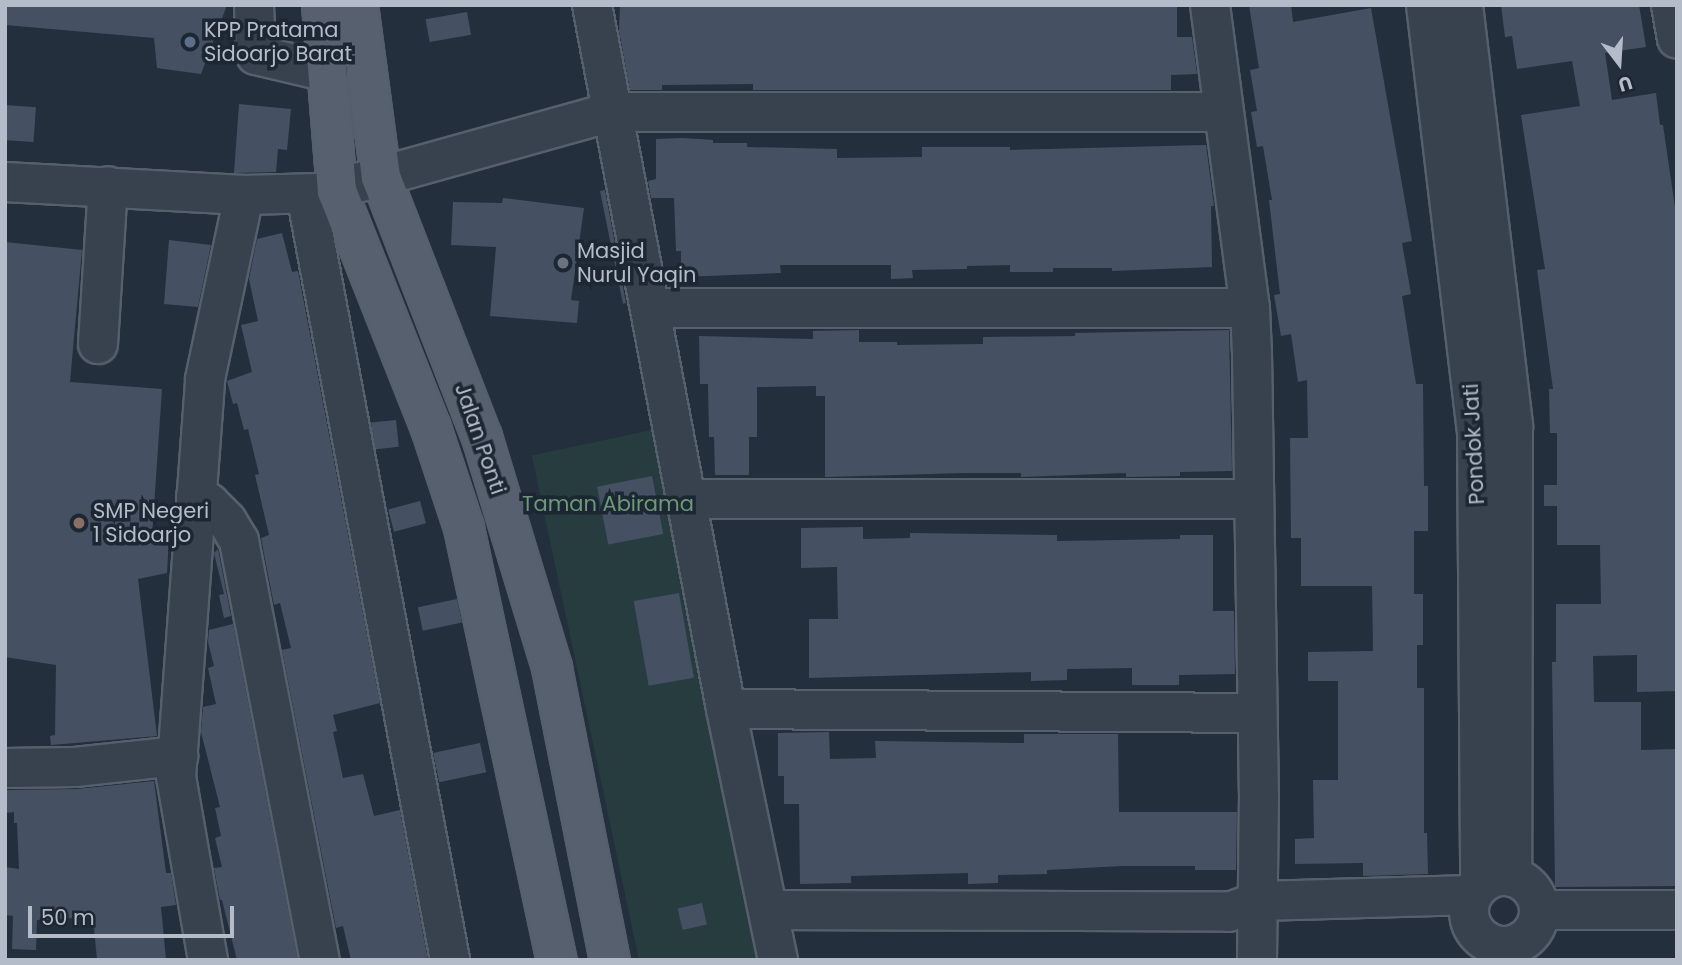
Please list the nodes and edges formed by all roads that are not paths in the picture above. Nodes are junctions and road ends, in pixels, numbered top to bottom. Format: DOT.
graph roads {
  1 [pos="254,5"];
  2 [pos="322,5"];
  3 [pos="358,5"];
  4 [pos="592,5"];
  5 [pos="1210,5"];
  6 [pos="1426,5"];
  7 [pos="1463,5"];
  8 [pos="1671,5"];
  9 [pos="1677,38"];
  10 [pos="328,72"];
  11 [pos="1458,103"];
  12 [pos="612,112"];
  13 [pos="1223,112"];
  14 [pos="381,177"];
  15 [pos="5,182"];
  16 [pos="108,186"];
  17 [pos="321,192"];
  18 [pos="244,195"];
  19 [pos="650,308"];
  20 [pos="1250,308"];
  21 [pos="98,344"];
  22 [pos="196,496"];
  23 [pos="688,499"];
  24 [pos="1254,499"];
  25 [pos="726,709"];
  26 [pos="1257,713"];
  27 [pos="178,757"];
  28 [pos="5,768"];
  29 [pos="768,909"];
  30 [pos="1677,910"];
  31 [pos="1490,922"];
  32 [pos="1251,924"];
  33 [pos="208,960"];
  34 [pos="320,960"];
  35 [pos="450,960"];
  36 [pos="557,960"];
  37 [pos="610,960"];
  38 [pos="778,960"];
  1 -- 10 [label="street"];
  2 -- 10 [label="main road, Jalan Ponti"];
  3 -- 14 [label="main road, Jalan Ponti"];
  4 -- 12 [label="street"];
  5 -- 13 [label="street"];
  6 -- 11 [label="street, Pondok Jati"];
  7 -- 11 [label="street, Pondok Jati"];
  8 -- 9 [label="street"];
  10 -- 17 [label="main road, Jalan Ponti"];
  11 -- 31 [label="street, Pondok Jati"];
  12 -- 13 [label="street"];
  12 -- 14 [label="street"];
  12 -- 19 [label="street"];
  13 -- 20 [label="street"];
  14 -- 17 [label="street"];
  14 -- 37 [label="main road, Jalan Ponti"];
  15 -- 16 [label="street"];
  16 -- 18 [label="street"];
  16 -- 21 [label="street"];
  17 -- 18 [label="street"];
  17 -- 35 [label="street"];
  17 -- 36 [label="main road, Jalan Ponti"];
  18 -- 22 [label="street"];
  19 -- 20 [label="street"];
  19 -- 23 [label="street"];
  20 -- 24 [label="street"];
  22 -- 27 [label="street"];
  22 -- 34 [label="street"];
  23 -- 24 [label="street"];
  23 -- 25 [label="street"];
  24 -- 26 [label="street"];
  25 -- 26 [label="street"];
  25 -- 29 [label="street"];
  26 -- 32 [label="street"];
  27 -- 28 [label="street"];
  27 -- 33 [label="street"];
  29 -- 32 [label="street"];
  29 -- 38 [label="street"];
  30 -- 31 [label="street"];
  31 -- 32 [label="street"];
}
